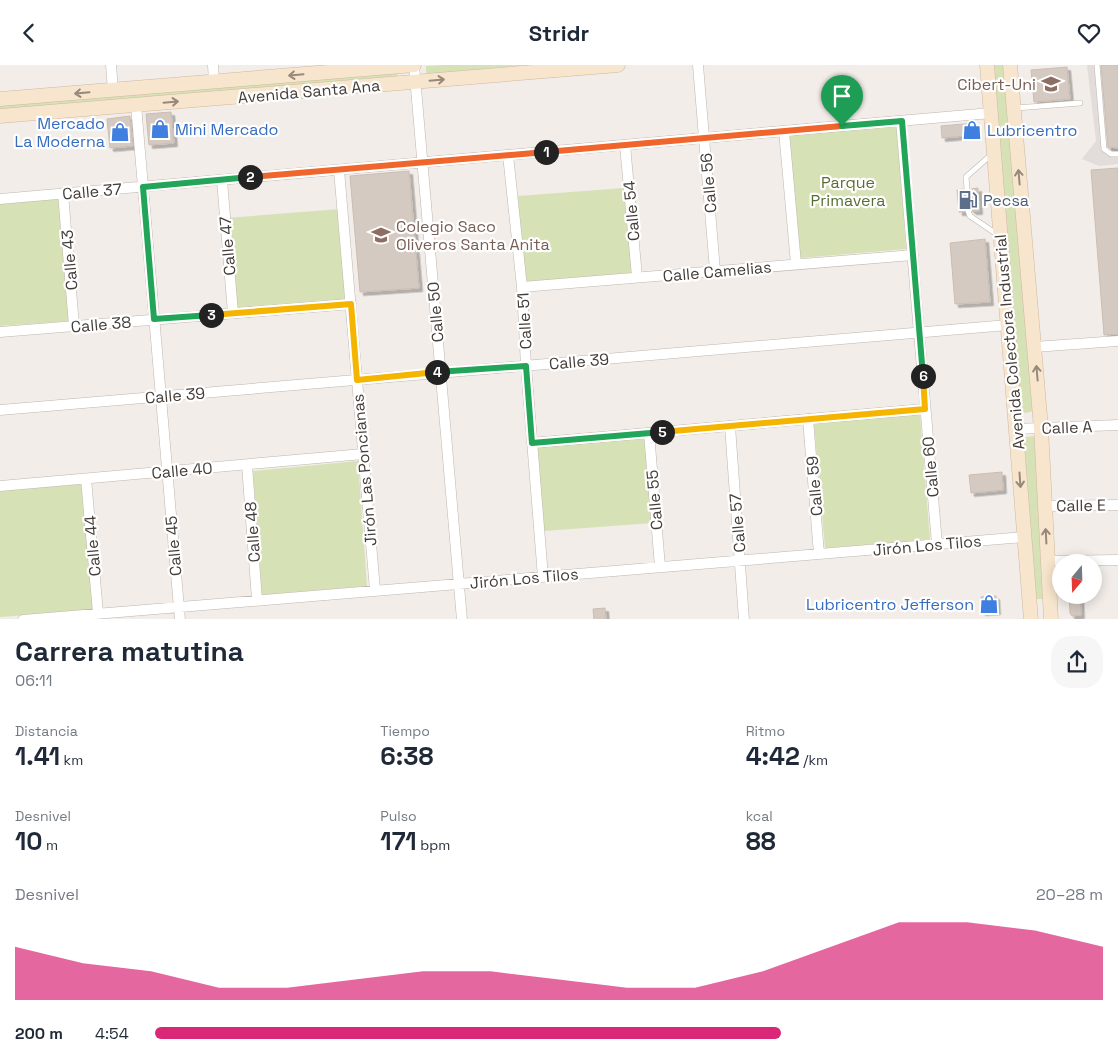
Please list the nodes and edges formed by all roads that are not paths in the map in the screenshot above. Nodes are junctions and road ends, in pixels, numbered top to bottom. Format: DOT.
graph roads {
  1 [pos="111,65"];
  2 [pos="213,65"];
  3 [pos="414,65"];
  4 [pos="618,65"];
  5 [pos="698,65"];
  6 [pos="987,65"];
  7 [pos="1010,65"];
  8 [pos="1096,65"];
  9 [pos="214,82"];
  10 [pos="416,82"];
  11 [pos="113,90"];
  12 [pos="0,99"];
  13 [pos="1080,103"];
  14 [pos="136,105"];
  15 [pos="1013,108"];
  16 [pos="991,113"];
  17 [pos="0,116"];
  18 [pos="902,121"];
  19 [pos="784,131"];
  20 [pos="704,138"];
  21 [pos="625,145"];
  22 [pos="994,152"];
  23 [pos="1118,154"];
  24 [pos="508,155"];
  25 [pos="422,163"];
  26 [pos="340,170"];
  27 [pos="222,180"];
  28 [pos="143,187"];
  29 [pos="967,189"];
  30 [pos="63,193"];
  31 [pos="0,199"];
  32 [pos="968,211"];
  33 [pos="1001,237"];
  34 [pos="913,255"];
  35 [pos="796,264"];
  36 [pos="715,271"];
  37 [pos="637,277"];
  38 [pos="522,287"];
  39 [pos="351,304"];
  40 [pos="233,313"];
  41 [pos="154,319"];
  42 [pos="1008,325"];
  43 [pos="74,326"];
  44 [pos="0,332"];
  45 [pos="919,333"];
  46 [pos="1118,341"];
  47 [pos="1034,347"];
  48 [pos="526,366"];
  49 [pos="440,371"];
  50 [pos="357,380"];
  51 [pos="161,396"];
  52 [pos="925,409"];
  53 [pos="0,410"];
  54 [pos="808,419"];
  55 [pos="1118,425"];
  56 [pos="730,426"];
  57 [pos="1041,428"];
  58 [pos="1016,429"];
  59 [pos="649,433"];
  60 [pos="532,443"];
  61 [pos="363,455"];
  62 [pos="247,465"];
  63 [pos="167,472"];
  64 [pos="86,479"];
  65 [pos="0,486"];
  66 [pos="1118,505"];
  67 [pos="1044,506"];
  68 [pos="1025,537"];
  69 [pos="936,544"];
  70 [pos="819,554"];
  71 [pos="740,560"];
  72 [pos="1118,560"];
  73 [pos="1048,561"];
  74 [pos="660,567"];
  75 [pos="543,577"];
  76 [pos="459,583"];
  77 [pos="374,591"];
  78 [pos="257,600"];
  79 [pos="179,607"];
  80 [pos="98,613"];
  81 [pos="22,619"];
  82 [pos="180,619"];
  83 [pos="462,619"];
  84 [pos="744,619"];
  85 [pos="1031,619"];
  86 [pos="1051,619"];
  1 -- 11 [label="street"];
  2 -- 9 [label="street"];
  3 -- 9 [label="main road, Avenida Santa Ana, one-way"];
  3 -- 10 [label="street, Calle 50"];
  10 -- 4 [label="main road, Avenida Santa Ana, one-way"];
  5 -- 20 [label="street, Calle 56"];
  6 -- 16 [label="main road, Avenida Colectora Industrial"];
  7 -- 15 [label="main road, Avenida Colectora Industrial"];
  8 -- 23 [label="lane"];
  9 -- 11 [label="main road, Avenida Santa Ana"];
  14 -- 10 [label="main road, Avenida Santa Ana, one-way"];
  10 -- 25 [label="street, Calle 50"];
  11 -- 12 [label="main road, Avenida Santa Ana, one-way"];
  13 -- 15 [label="lane"];
  14 -- 17 [label="main road, Avenida Santa Ana"];
  14 -- 28 [label="street"];
  47 -- 15 [label="main road, Avenida Colectora Industrial, one-way"];
  16 -- 18 [label="street, Calle 37"];
  16 -- 22 [label="main road, Avenida Colectora Industrial"];
  18 -- 19 [label="street, Calle 37"];
  18 -- 34 [label="street, Calle 60"];
  19 -- 20 [label="street, Calle 37"];
  19 -- 35 [label="street"];
  20 -- 21 [label="street, Calle 37"];
  20 -- 36 [label="street, Calle 56"];
  21 -- 24 [label="street, Calle 37"];
  21 -- 37 [label="street, Calle 54"];
  22 -- 29 [label="lane"];
  22 -- 33 [label="main road, Avenida Colectora Industrial"];
  24 -- 25 [label="street, Calle 37"];
  24 -- 38 [label="street, Calle 51"];
  25 -- 26 [label="street, Calle 37"];
  25 -- 49 [label="street, Calle 50"];
  26 -- 27 [label="street, Calle 37"];
  26 -- 39 [label="street, Jirón Las Poncianas"];
  27 -- 28 [label="street, Calle 37"];
  27 -- 40 [label="street, Calle 47"];
  28 -- 30 [label="street, Calle 37"];
  28 -- 41 [label="street"];
  30 -- 31 [label="street, Calle 37"];
  30 -- 43 [label="street, Calle 43"];
  32 -- 33 [label="lane"];
  33 -- 42 [label="main road, Avenida Colectora Industrial"];
  34 -- 35 [label="street, Calle Camelias"];
  34 -- 45 [label="street, Calle 60"];
  35 -- 36 [label="street, Calle Camelias"];
  36 -- 37 [label="street, Calle Camelias"];
  37 -- 38 [label="street, Calle Camelias"];
  38 -- 48 [label="street, Calle 51"];
  39 -- 40 [label="street, Calle 38"];
  39 -- 50 [label="street, Jirón Las Poncianas"];
  40 -- 41 [label="street, Calle 38"];
  41 -- 43 [label="street, Calle 38"];
  41 -- 51 [label="street, Calle 45"];
  42 -- 45 [label="street, Calle 39"];
  42 -- 58 [label="main road, Avenida Colectora Industrial"];
  43 -- 44 [label="street, Calle 38"];
  45 -- 48 [label="street, Calle 39"];
  45 -- 52 [label="street, Calle 60"];
  46 -- 47 [label="street"];
  57 -- 47 [label="main road, Avenida Colectora Industrial, one-way"];
  48 -- 49 [label="street, Calle 39"];
  48 -- 60 [label="street, Calle 51"];
  49 -- 50 [label="street, Calle 39"];
  49 -- 76 [label="street, Calle 50"];
  50 -- 51 [label="street, Calle 39"];
  50 -- 61 [label="street, Jirón Las Poncianas"];
  51 -- 53 [label="street, Calle 39"];
  51 -- 63 [label="street, Calle 45"];
  52 -- 54 [label="street"];
  52 -- 69 [label="street, Calle 60"];
  54 -- 56 [label="street"];
  54 -- 70 [label="street, Calle 59"];
  55 -- 57 [label="street, Calle A"];
  56 -- 59 [label="street"];
  56 -- 71 [label="street, Calle 57"];
  57 -- 58 [label="street, Calle A"];
  57 -- 67 [label="main road, Avenida Colectora Industrial"];
  58 -- 68 [label="main road, Avenida Colectora Industrial, one-way"];
  59 -- 60 [label="street"];
  59 -- 74 [label="street, Calle 55"];
  60 -- 75 [label="street, Calle 51"];
  61 -- 62 [label="street, Calle 40"];
  61 -- 77 [label="street, Jirón Las Poncianas"];
  62 -- 63 [label="street, Calle 40"];
  62 -- 78 [label="street, Calle 48"];
  63 -- 64 [label="street, Calle 40"];
  63 -- 79 [label="street, Calle 45"];
  64 -- 65 [label="street, Calle 40"];
  64 -- 80 [label="street, Calle 44"];
  66 -- 67 [label="street, Calle E"];
  73 -- 67 [label="main road, Avenida Colectora Industrial, one-way"];
  68 -- 69 [label="street, Jirón Los Tilos"];
  68 -- 85 [label="main road, Avenida Colectora Industrial"];
  69 -- 70 [label="street, Jirón Los Tilos"];
  70 -- 71 [label="street, Jirón Los Tilos"];
  71 -- 74 [label="street, Jirón Los Tilos"];
  71 -- 84 [label="street, Calle 57"];
  72 -- 73 [label="street"];
  73 -- 86 [label="main road, Avenida Colectora Industrial"];
  74 -- 75 [label="street, Jirón Los Tilos"];
  75 -- 76 [label="street, Jirón Los Tilos"];
  76 -- 77 [label="street, Jirón Los Tilos"];
  76 -- 83 [label="street, Calle 50"];
  77 -- 78 [label="street, Jirón Los Tilos"];
  78 -- 79 [label="street, Jirón Los Tilos"];
  79 -- 80 [label="street, Jirón Los Tilos"];
  79 -- 82 [label="street, Calle 45"];
  80 -- 81 [label="street, Jirón Los Tilos"];
}
